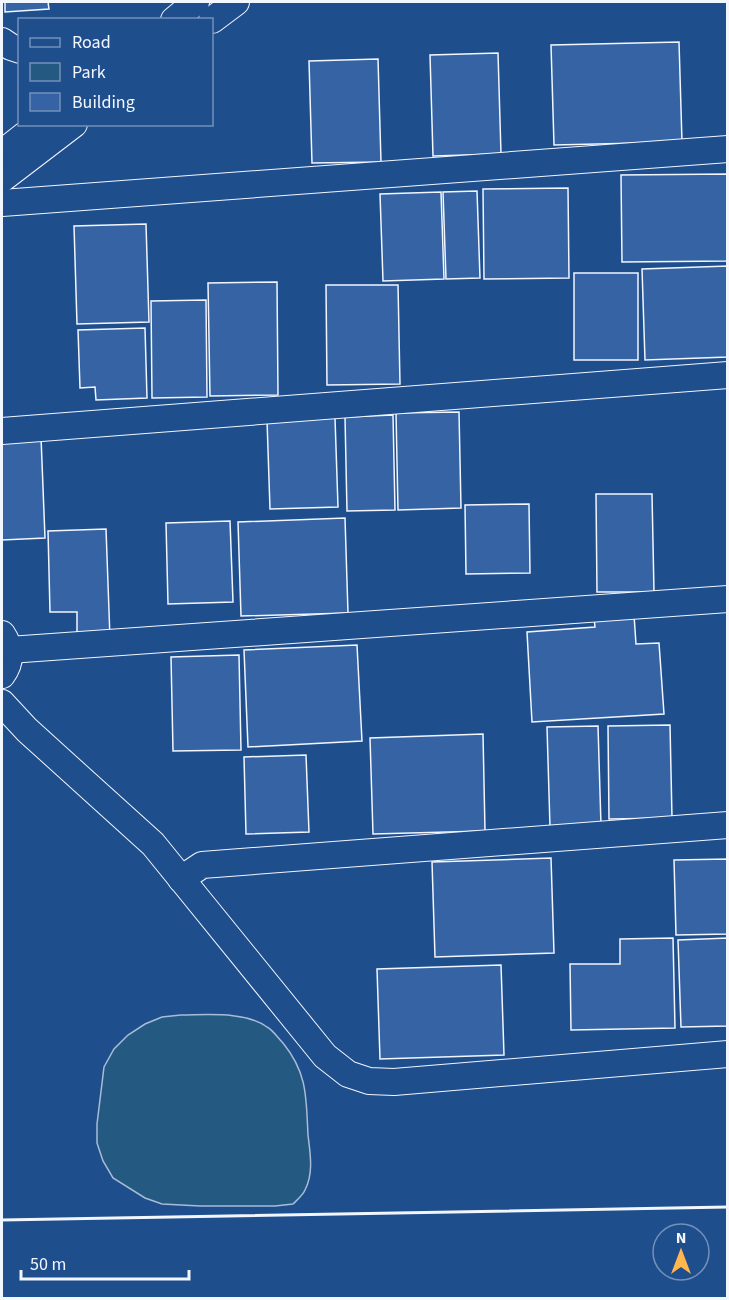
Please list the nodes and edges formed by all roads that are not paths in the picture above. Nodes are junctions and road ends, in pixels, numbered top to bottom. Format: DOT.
graph roads {
  1 [pos="196,2"];
  2 [pos="236,2"];
  3 [pos="176,18"];
  4 [pos="213,19"];
  5 [pos="2,41"];
  6 [pos="18,49"];
  7 [pos="36,126"];
  8 [pos="71,126"];
  9 [pos="728,149"];
  10 [pos="2,153"];
  11 [pos="2,179"];
  12 [pos="2,203"];
  13 [pos="728,375"];
  14 [pos="2,431"];
  15 [pos="728,598"];
  16 [pos="5,642"];
  17 [pos="2,675"];
  18 [pos="2,703"];
  19 [pos="728,825"];
  20 [pos="181,879"];
  21 [pos="728,1054"];
  1 -- 3 [label="street"];
  2 -- 4 [label="street"];
  5 -- 6 [label="street"];
  7 -- 10 [label="street"];
  8 -- 11 [label="street"];
  9 -- 12 [label="street"];
  13 -- 14 [label="street"];
  15 -- 16 [label="street"];
  16 -- 17 [label="street"];
  18 -- 20 [label="street"];
  19 -- 20 [label="street"];
  20 -- 21 [label="street"];
}
